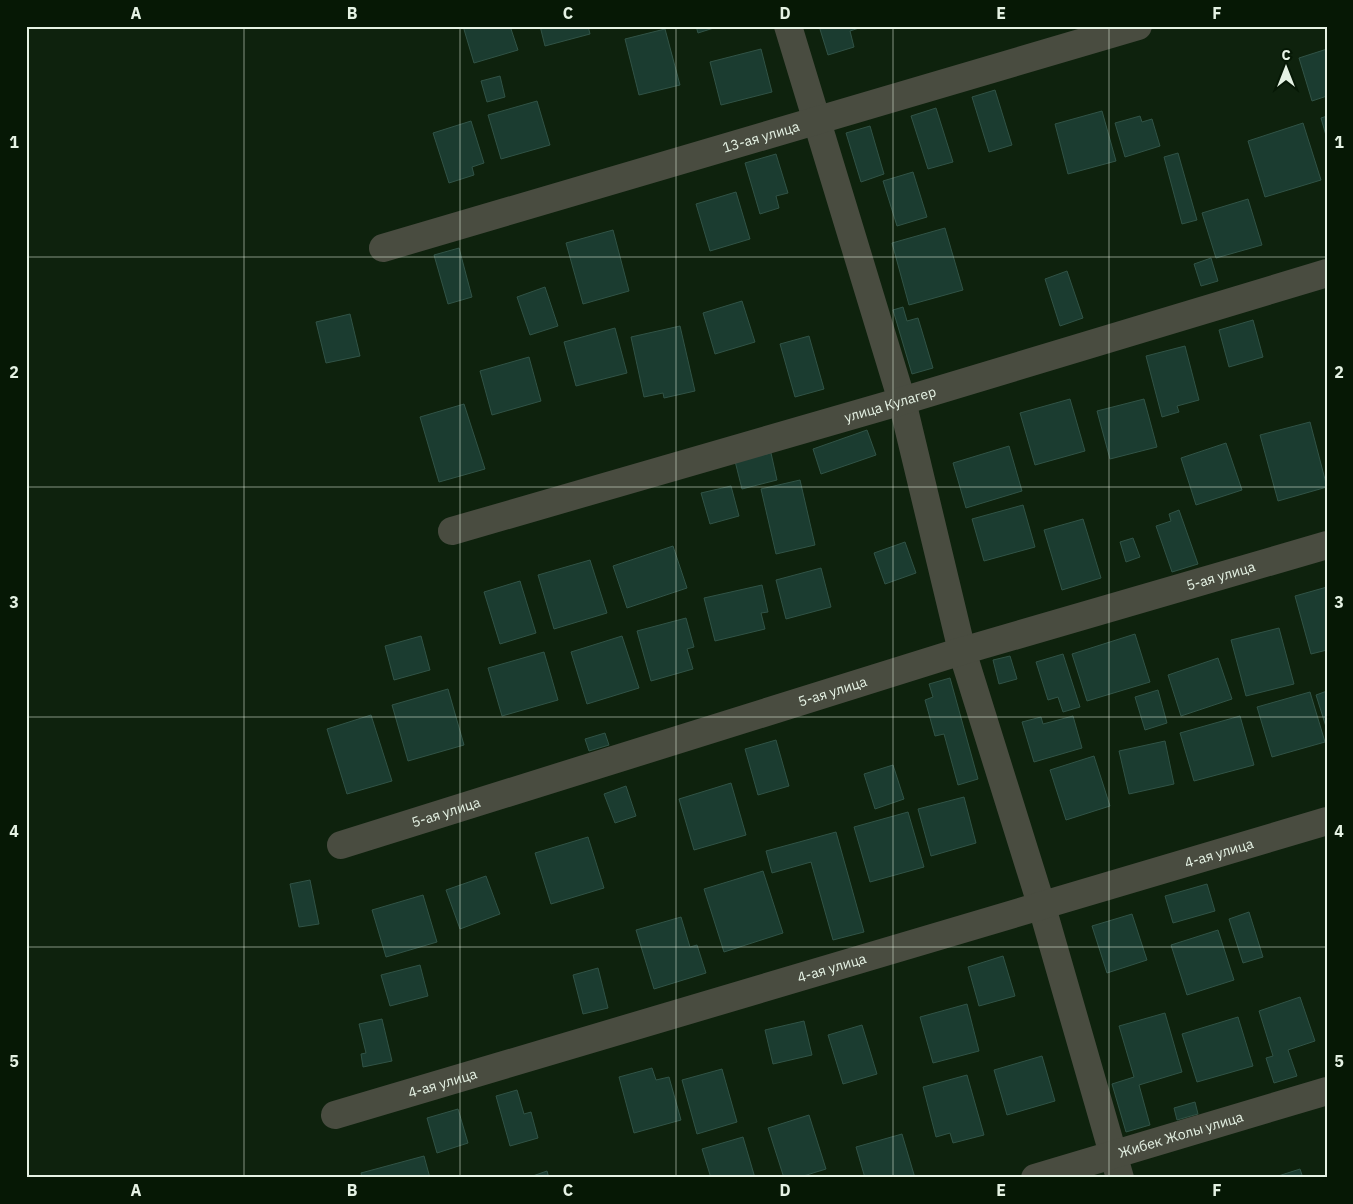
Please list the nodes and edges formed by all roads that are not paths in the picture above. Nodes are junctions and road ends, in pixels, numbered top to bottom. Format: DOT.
graph roads {
  1 [pos="788,26"];
  2 [pos="1138,26"];
  3 [pos="817,120"];
  4 [pos="383,248"];
  5 [pos="1327,273"];
  6 [pos="902,402"];
  7 [pos="452,531"];
  8 [pos="1327,545"];
  9 [pos="962,651"];
  10 [pos="1327,821"];
  11 [pos="342,845"];
  12 [pos="1042,907"];
  13 [pos="1327,1091"];
  14 [pos="335,1115"];
  15 [pos="1117,1166"];
  16 [pos="1035,1178"];
  1 -- 3 [label="street"];
  2 -- 3 [label="street, 13-ая улица"];
  3 -- 4 [label="street, 13-ая улица"];
  3 -- 6 [label="street"];
  5 -- 6 [label="street, улица Кулагер"];
  6 -- 7 [label="street, улица Кулагер"];
  6 -- 9 [label="street"];
  8 -- 9 [label="street, 5-ая улица"];
  9 -- 11 [label="street, 5-ая улица"];
  9 -- 12 [label="street"];
  10 -- 12 [label="street, 4-ая улица"];
  12 -- 14 [label="street, 4-ая улица"];
  12 -- 15 [label="street"];
  13 -- 15 [label="street, Жибек Жолы улица"];
  15 -- 16 [label="street, Жибек Жолы улица"];
}
